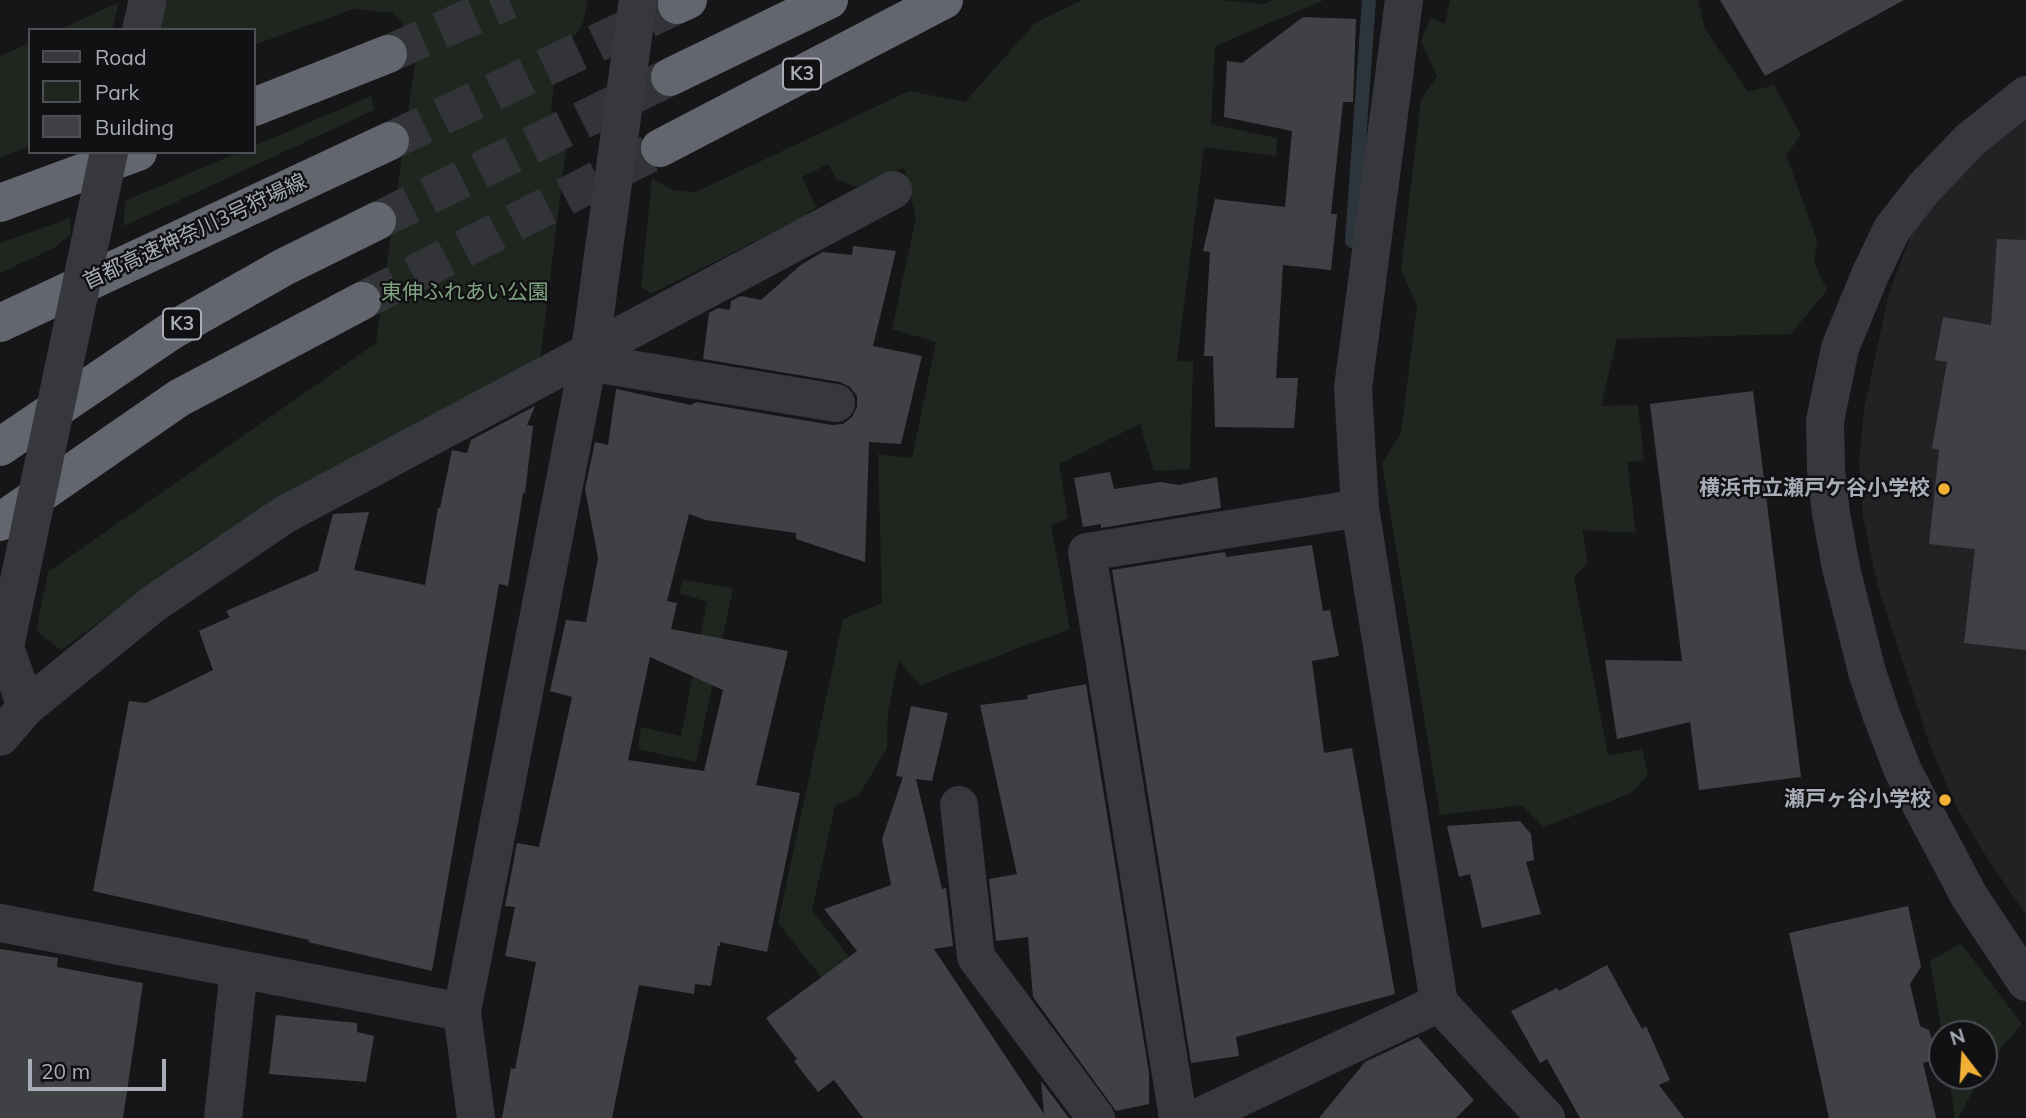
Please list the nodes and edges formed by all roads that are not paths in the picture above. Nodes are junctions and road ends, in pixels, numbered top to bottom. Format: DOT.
graph roads {
  1 [pos="149,0"];
  2 [pos="638,0"];
  3 [pos="830,0"];
  4 [pos="944,0"];
  5 [pos="1404,0"];
  6 [pos="142,28"];
  7 [pos="388,54"];
  8 [pos="670,77"];
  9 [pos="2026,95"];
  10 [pos="256,106"];
  11 [pos="390,141"];
  12 [pos="660,148"];
  13 [pos="109,154"];
  14 [pos="133,154"];
  15 [pos="894,190"];
  16 [pos="0,203"];
  17 [pos="377,221"];
  18 [pos="362,301"];
  19 [pos="0,323"];
  20 [pos="589,357"];
  21 [pos="836,403"];
  22 [pos="0,447"];
  23 [pos="1360,508"];
  24 [pos="0,522"];
  25 [pos="26,707"];
  26 [pos="0,737"];
  27 [pos="959,805"];
  28 [pos="0,923"];
  29 [pos="239,969"];
  30 [pos="2026,982"];
  31 [pos="1439,1003"];
  32 [pos="462,1012"];
  33 [pos="223,1118"];
  34 [pos="476,1118"];
  35 [pos="1096,1118"];
  36 [pos="1178,1118"];
  37 [pos="1197,1118"];
  38 [pos="1546,1118"];
  1 -- 6 [label="street"];
  2 -- 20 [label="street"];
  3 -- 8 [label="highway"];
  4 -- 12 [label="highway, K3"];
  5 -- 23 [label="street"];
  7 -- 10 [label="highway"];
  9 -- 30 [label="street"];
  11 -- 19 [label="highway, 首都高速神奈川3号狩場線"];
  13 -- 25 [label="street, bridge"];
  14 -- 16 [label="highway"];
  15 -- 20 [label="street"];
  17 -- 22 [label="highway, K3"];
  18 -- 24 [label="highway"];
  20 -- 21 [label="street"];
  20 -- 25 [label="street"];
  20 -- 32 [label="street"];
  23 -- 31 [label="street"];
  23 -- 36 [label="street"];
  25 -- 26 [label="street"];
  27 -- 35 [label="street"];
  28 -- 29 [label="street"];
  29 -- 32 [label="street"];
  29 -- 33 [label="street"];
  31 -- 37 [label="street"];
  31 -- 38 [label="street"];
  32 -- 34 [label="street"];
}
